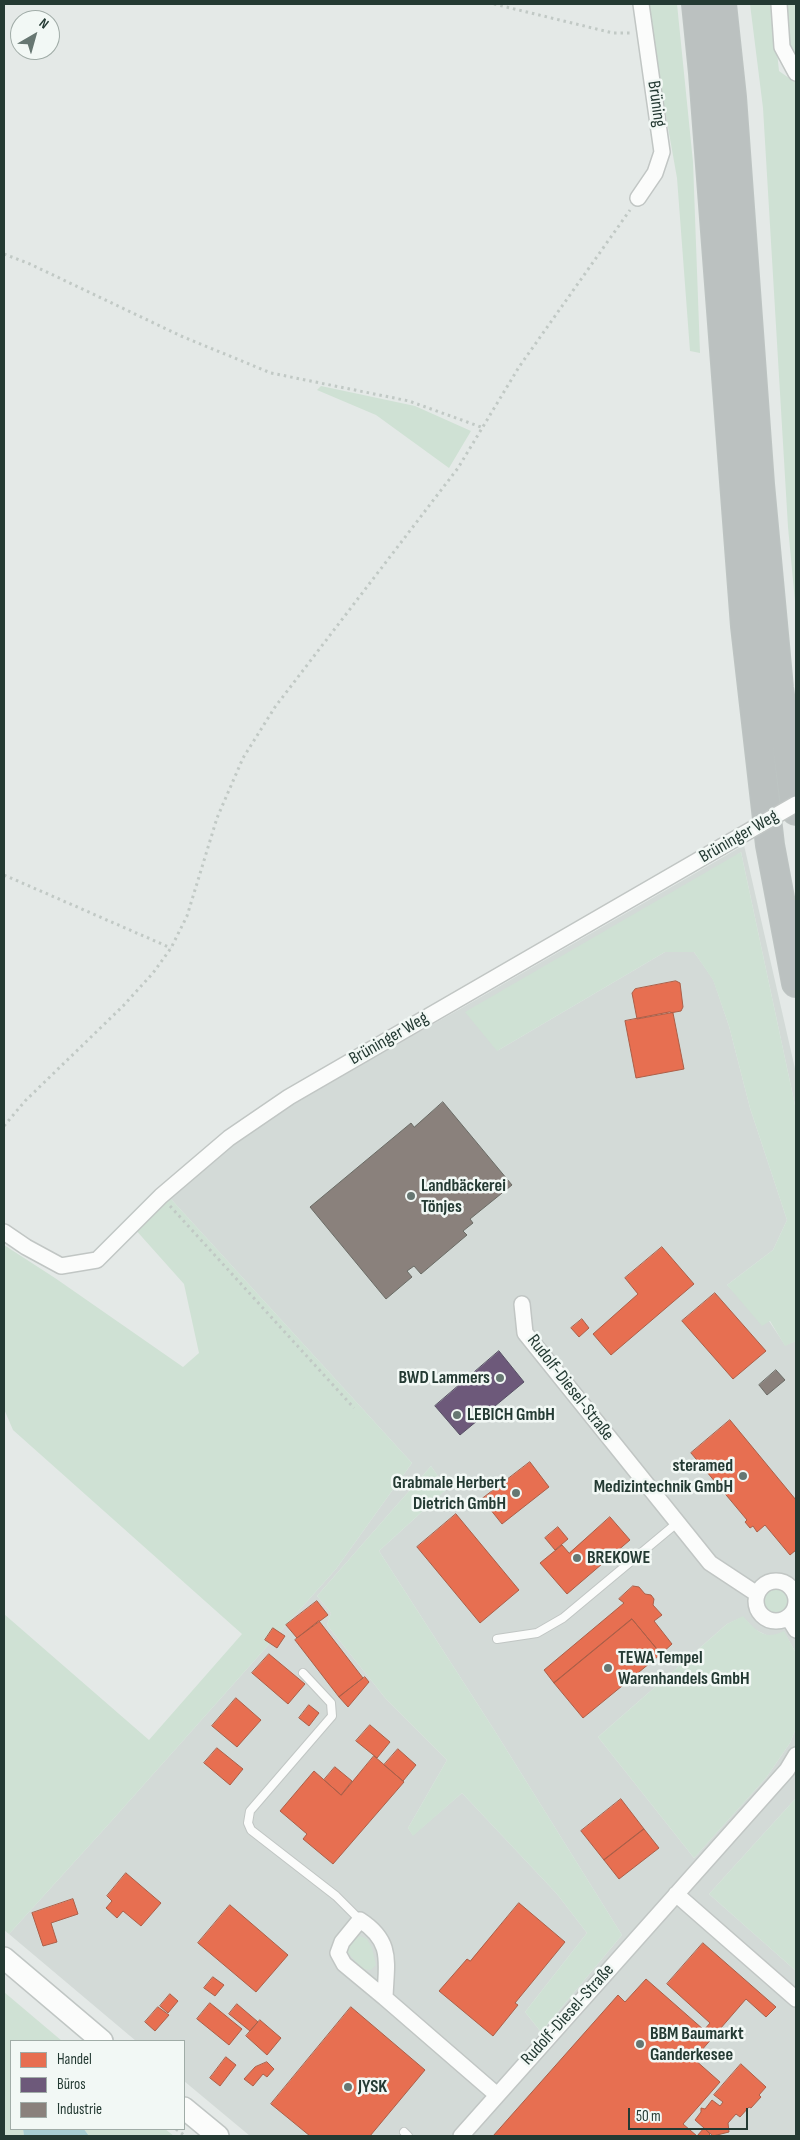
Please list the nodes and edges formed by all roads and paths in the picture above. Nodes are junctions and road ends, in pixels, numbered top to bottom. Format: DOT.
graph roads {
  1 [pos="494,4"];
  2 [pos="641,4"];
  3 [pos="696,4"];
  4 [pos="722,4"];
  5 [pos="779,4"];
  6 [pos="645,32"];
  7 [pos="796,73"];
  8 [pos="638,198"];
  9 [pos="4,254"];
  10 [pos="481,427"];
  11 [pos="796,804"];
  12 [pos="796,810"];
  13 [pos="4,876"];
  14 [pos="171,948"];
  15 [pos="796,983"];
  16 [pos="4,1126"];
  17 [pos="161,1196"];
  18 [pos="4,1232"];
  19 [pos="522,1304"];
  20 [pos="354,1408"];
  21 [pos="677,1523"];
  22 [pos="757,1594"];
  23 [pos="788,1617"];
  24 [pos="796,1630"];
  25 [pos="497,1639"];
  26 [pos="303,1673"];
  27 [pos="796,1755"];
  28 [pos="676,1894"];
  29 [pos="360,1920"];
  30 [pos="4,1958"];
  31 [pos="385,1998"];
  32 [pos="796,1999"];
  33 [pos="101,2040"];
  34 [pos="497,2095"];
  35 [pos="185,2109"];
  36 [pos="218,2136"];
  37 [pos="460,2136"];
  1 -- 6 [label="path"];
  2 -- 6 [label="street, Brüning"];
  3 -- 15 [label="highway"];
  4 -- 12 [label="highway"];
  5 -- 7 [label="street"];
  6 -- 8 [label="street, Brüning"];
  8 -- 10 [label="path"];
  9 -- 10 [label="path"];
  10 -- 14 [label="path"];
  11 -- 17 [label="street, Brüninger Weg, bridge"];
  13 -- 14 [label="path"];
  14 -- 16 [label="path"];
  17 -- 18 [label="street, Brüninger Weg"];
  17 -- 20 [label="path"];
  19 -- 21 [label="street, Rudolf-Diesel-Straße"];
  21 -- 22 [label="street, Rudolf-Diesel-Straße"];
  21 -- 25 [label="lane"];
  22 -- 23 [label="street"];
  22 -- 23 [label="street"];
  23 -- 24 [label="street"];
  26 -- 29 [label="lane"];
  27 -- 28 [label="street, Rudolf-Diesel-Straße"];
  28 -- 32 [label="street"];
  28 -- 34 [label="street, Rudolf-Diesel-Straße"];
  29 -- 31 [label="street"];
  29 -- 31 [label="street"];
  30 -- 33 [label="main road"];
  31 -- 34 [label="street"];
  34 -- 37 [label="street, Rudolf-Diesel-Straße"];
  35 -- 36 [label="main road"];
}
